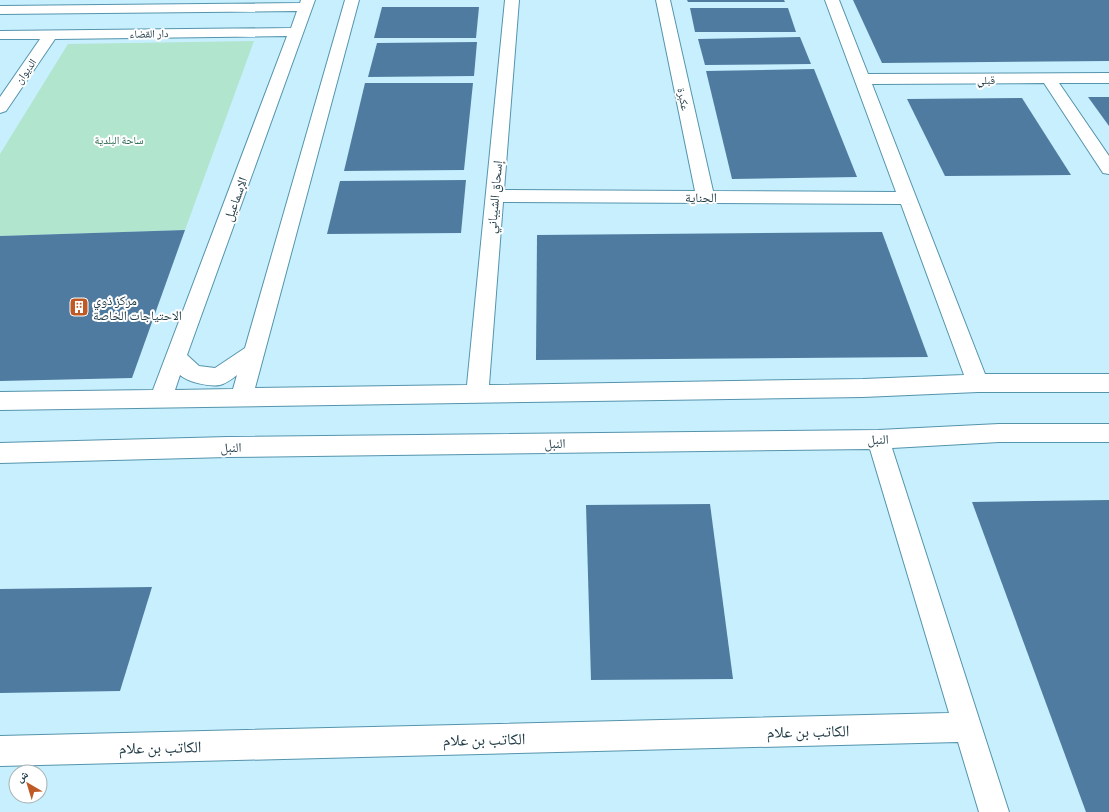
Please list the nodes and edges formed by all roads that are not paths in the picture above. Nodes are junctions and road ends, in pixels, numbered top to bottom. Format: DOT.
graph roads {
  1 [pos="352,0"];
  2 [pos="512,0"];
  3 [pos="663,0"];
  4 [pos="832,0"];
  5 [pos="307,3"];
  6 [pos="106,5"];
  7 [pos="0,10"];
  8 [pos="297,32"];
  9 [pos="51,34"];
  10 [pos="3,41"];
  11 [pos="38,52"];
  12 [pos="1048,78"];
  13 [pos="1109,78"];
  14 [pos="862,79"];
  15 [pos="0,108"];
  16 [pos="1109,169"];
  17 [pos="494,196"];
  18 [pos="704,197"];
  19 [pos="907,198"];
  20 [pos="255,352"];
  21 [pos="176,357"];
  22 [pos="1109,383"];
  23 [pos="978,384"];
  24 [pos="477,393"];
  25 [pos="242,396"];
  26 [pos="161,398"];
  27 [pos="0,401"];
  28 [pos="1109,433"];
  29 [pos="878,439"];
  30 [pos="0,453"];
  31 [pos="968,727"];
  32 [pos="0,751"];
  33 [pos="994,812"];
  1 -- 20 [label="street"];
  2 -- 17 [label="street, إسحاق الشيباني"];
  3 -- 18 [label="street, عكبرة"];
  4 -- 14 [label="street"];
  5 -- 6 [label="street, دار القضاء"];
  5 -- 8 [label="street, الإسماعيل"];
  6 -- 7 [label="street, دار القضاء"];
  8 -- 9 [label="street, دار القضاء"];
  8 -- 21 [label="street, الإسماعيل"];
  9 -- 10 [label="street, دار القضاء"];
  9 -- 11 [label="street, الديوان"];
  10 -- 11 [label="street"];
  11 -- 15 [label="street, الديوان"];
  12 -- 13 [label="street, قبلي"];
  12 -- 14 [label="street, قبلي"];
  12 -- 16 [label="street"];
  14 -- 19 [label="street"];
  17 -- 18 [label="street, الحناية"];
  17 -- 24 [label="street, إسحاق الشيباني"];
  18 -- 19 [label="street, الحناية"];
  19 -- 23 [label="street"];
  20 -- 21 [label="street"];
  20 -- 25 [label="street"];
  21 -- 26 [label="street, الإسماعيل"];
  22 -- 23 [label="street"];
  23 -- 24 [label="street"];
  24 -- 25 [label="street"];
  25 -- 26 [label="street"];
  26 -- 27 [label="street"];
  28 -- 29 [label="street, النبل"];
  29 -- 30 [label="street, النبل"];
  29 -- 31 [label="street"];
  31 -- 32 [label="street, الكاتب بن علام"];
  31 -- 33 [label="street"];
}
